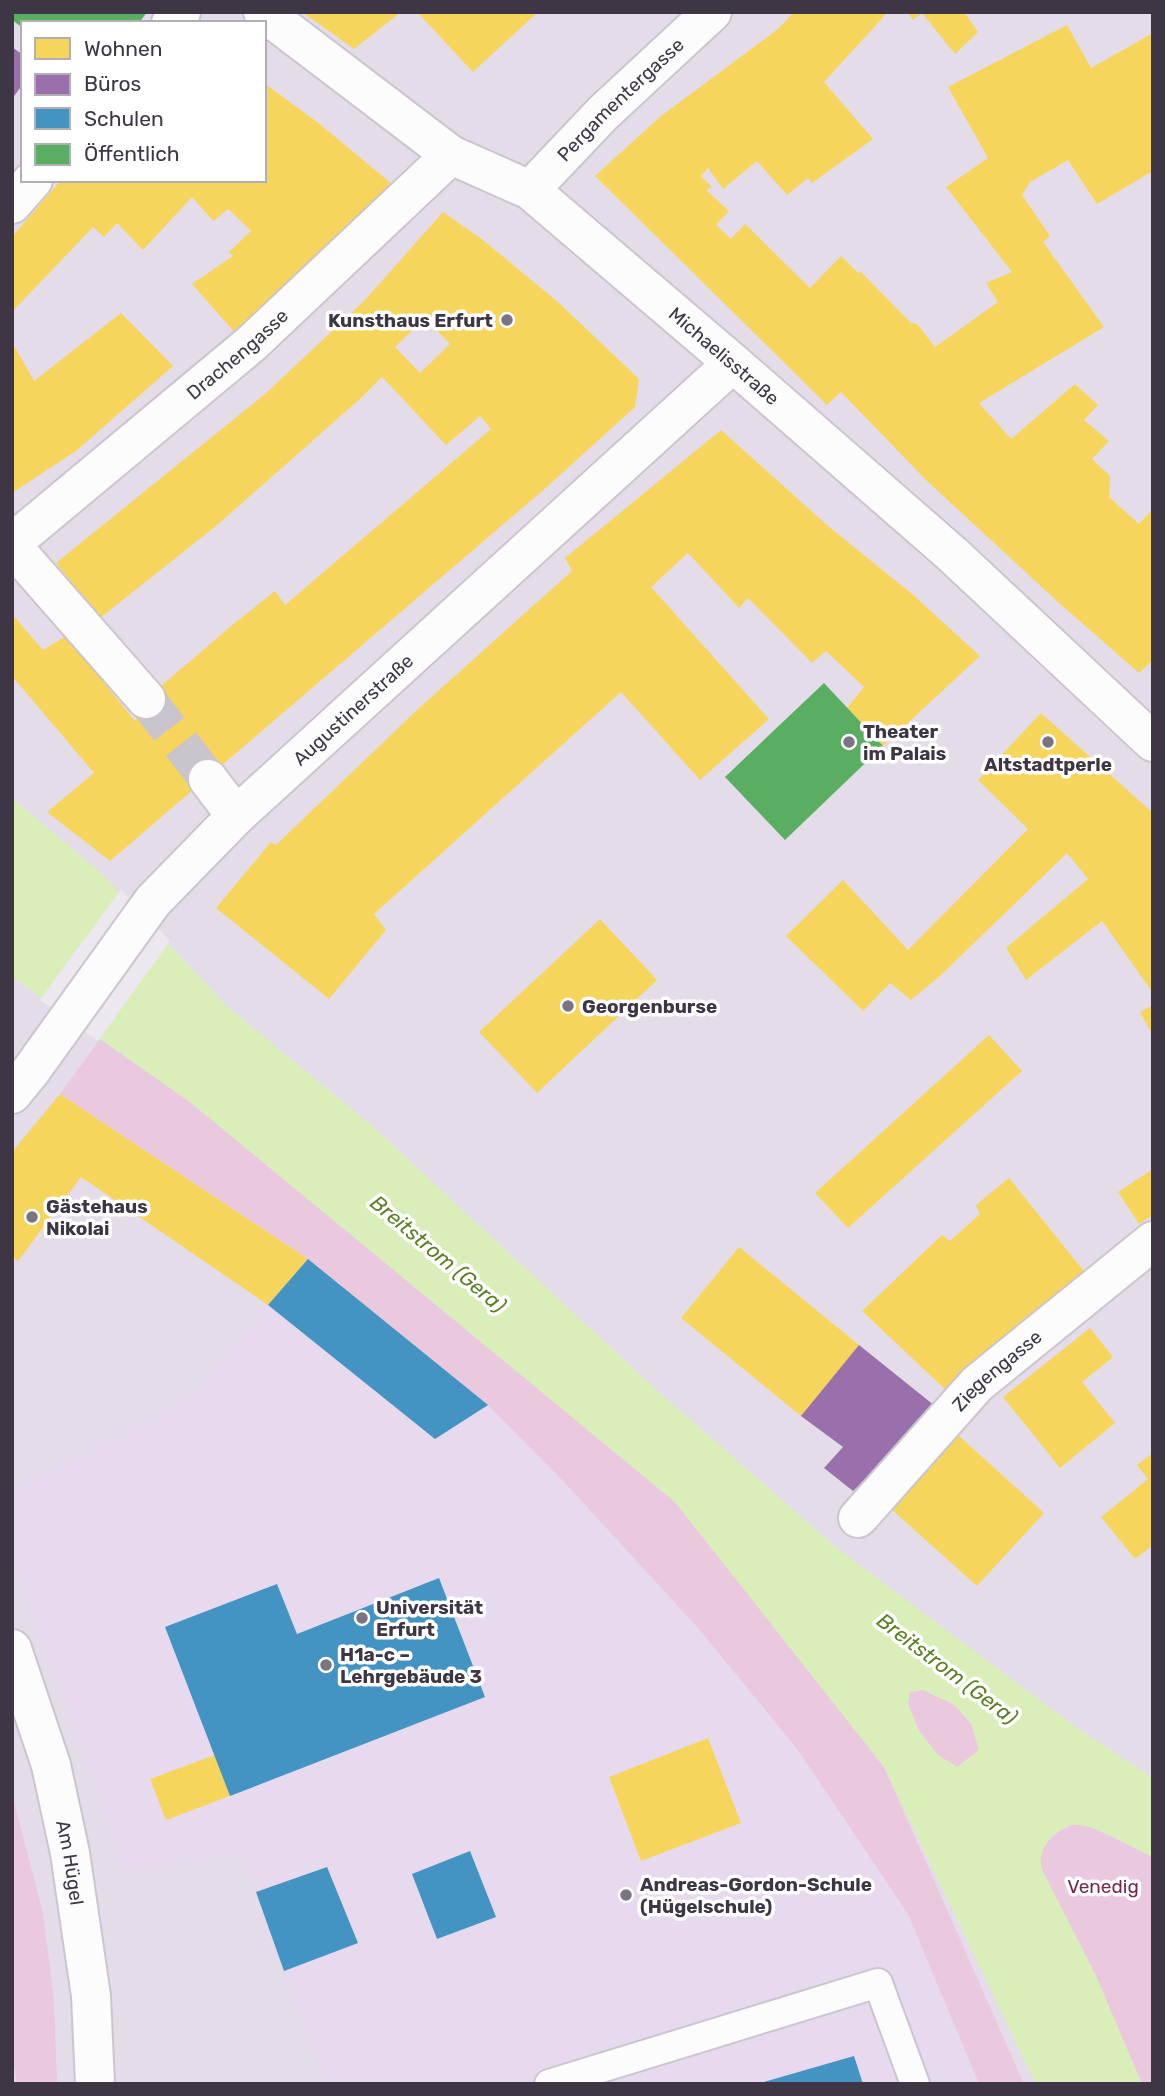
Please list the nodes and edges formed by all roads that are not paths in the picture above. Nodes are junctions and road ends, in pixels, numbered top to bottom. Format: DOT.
graph roads {
  1 [pos="263,12"];
  2 [pos="712,12"];
  3 [pos="451,155"];
  4 [pos="31,182"];
  5 [pos="530,190"];
  6 [pos="12,204"];
  7 [pos="733,363"];
  8 [pos="12,544"];
  9 [pos="146,699"];
  10 [pos="1149,732"];
  11 [pos="208,779"];
  12 [pos="236,817"];
  13 [pos="17,1086"];
  14 [pos="1153,1241"];
  15 [pos="858,1518"];
  16 [pos="12,1649"];
  17 [pos="95,2084"];
  18 [pos="549,2084"];
  19 [pos="915,2084"];
  1 -- 3 [label="street, Michaelisstraße"];
  2 -- 5 [label="street, Pergamentergasse"];
  3 -- 5 [label="street, Michaelisstraße"];
  3 -- 8 [label="street, Drachengasse"];
  4 -- 6 [label="street"];
  5 -- 7 [label="street, Michaelisstraße"];
  7 -- 10 [label="street, Michaelisstraße"];
  7 -- 12 [label="street, Augustinerstraße"];
  8 -- 9 [label="street, Drachengasse"];
  11 -- 12 [label="street"];
  12 -- 13 [label="street, Augustinerstraße"];
  14 -- 15 [label="street, Ziegengasse"];
  16 -- 17 [label="street, Am Hügel"];
  18 -- 19 [label="lane"];
}
